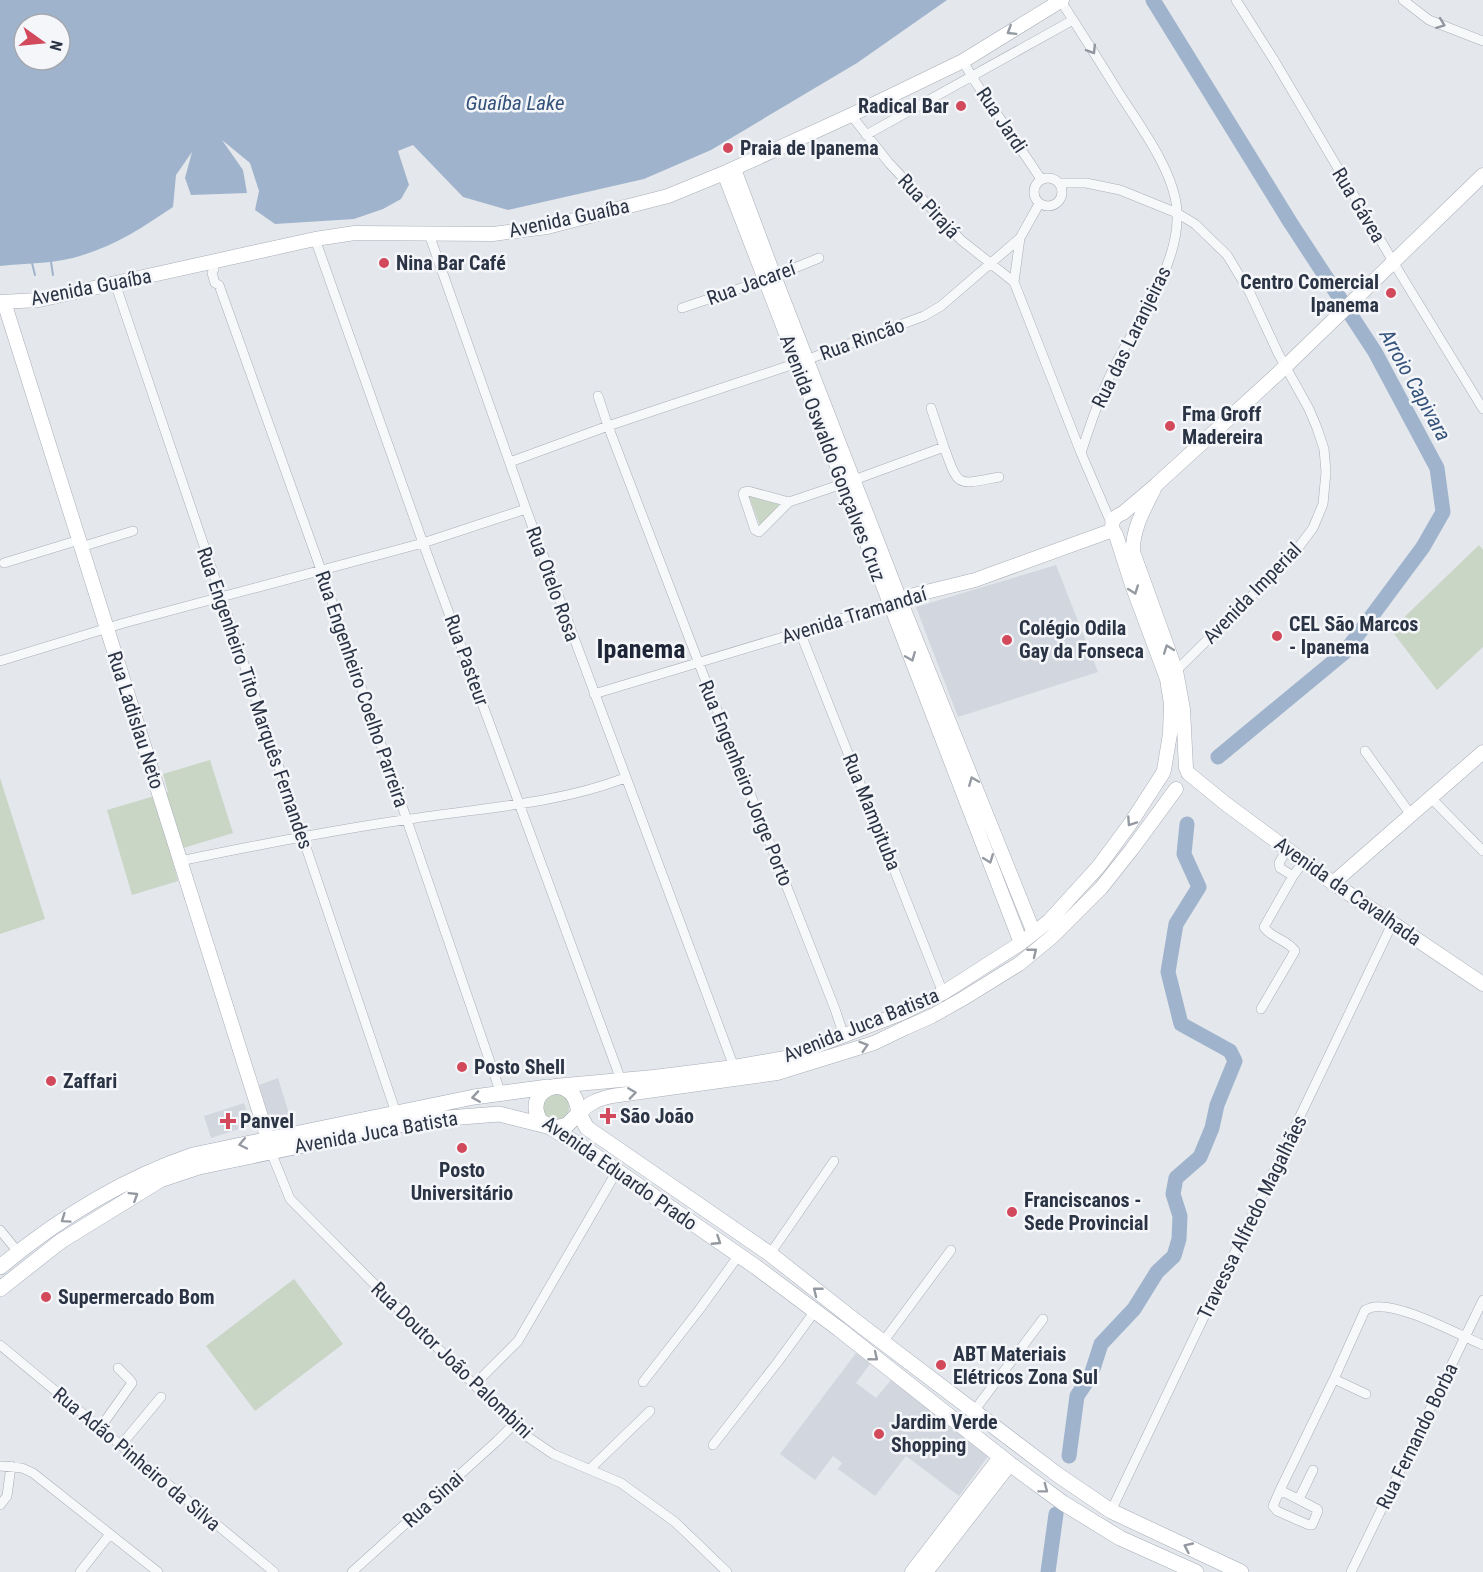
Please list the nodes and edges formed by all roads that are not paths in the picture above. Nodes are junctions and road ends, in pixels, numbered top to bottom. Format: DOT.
graph roads {
  1 [pos="1061,0"];
  2 [pos="1236,0"];
  3 [pos="1403,0"];
  4 [pos="1073,20"];
  5 [pos="1483,40"];
  6 [pos="963,61"];
  7 [pos="972,77"];
  8 [pos="851,115"];
  9 [pos="866,135"];
  10 [pos="729,171"];
  11 [pos="1483,175"];
  12 [pos="1041,179"];
  13 [pos="1060,183"];
  14 [pos="1039,204"];
  15 [pos="1177,213"];
  16 [pos="429,234"];
  17 [pos="1020,238"];
  18 [pos="315,240"];
  19 [pos="819,258"];
  20 [pos="1393,262"];
  21 [pos="991,263"];
  22 [pos="212,265"];
  23 [pos="769,278"];
  24 [pos="1014,282"];
  25 [pos="115,283"];
  26 [pos="2,302"];
  27 [pos="682,308"];
  28 [pos="802,362"];
  29 [pos="1285,367"];
  30 [pos="598,396"];
  31 [pos="932,408"];
  32 [pos="1483,409"];
  33 [pos="608,426"];
  34 [pos="945,447"];
  35 [pos="1081,453"];
  36 [pos="510,462"];
  37 [pos="999,477"];
  38 [pos="849,482"];
  39 [pos="1156,485"];
  40 [pos="1099,493"];
  41 [pos="789,502"];
  42 [pos="526,509"];
  43 [pos="1122,513"];
  44 [pos="1136,529"];
  45 [pos="1113,530"];
  46 [pos="133,531"];
  47 [pos="80,543"];
  48 [pos="423,543"];
  49 [pos="4,563"];
  50 [pos="321,570"];
  51 [pos="220,597"];
  52 [pos="895,601"];
  53 [pos="107,628"];
  54 [pos="800,632"];
  55 [pos="0,661"];
  56 [pos="699,663"];
  57 [pos="1176,671"];
  58 [pos="594,694"];
  59 [pos="1365,751"];
  60 [pos="1483,752"];
  61 [pos="1163,771"];
  62 [pos="1187,771"];
  63 [pos="625,778"];
  64 [pos="1179,788"];
  65 [pos="1214,795"];
  66 [pos="1431,798"];
  67 [pos="519,803"];
  68 [pos="1411,815"];
  69 [pos="981,818"];
  70 [pos="407,819"];
  71 [pos="302,836"];
  72 [pos="1287,849"];
  73 [pos="1483,851"];
  74 [pos="180,861"];
  75 [pos="1304,861"];
  76 [pos="1293,876"];
  77 [pos="1333,883"];
  78 [pos="1392,924"];
  79 [pos="1034,933"];
  80 [pos="1021,943"];
  81 [pos="1483,984"];
  82 [pos="943,993"];
  83 [pos="1262,1010"];
  84 [pos="844,1036"];
  85 [pos="734,1067"];
  86 [pos="621,1080"];
  87 [pos="554,1086"];
  88 [pos="501,1094"];
  89 [pos="396,1113"];
  90 [pos="579,1113"];
  91 [pos="549,1127"];
  92 [pos="270,1145"];
  93 [pos="834,1161"];
  94 [pos="617,1171"];
  95 [pos="0,1230"];
  96 [pos="951,1250"];
  97 [pos="18,1252"];
  98 [pos="770,1254"];
  99 [pos="739,1255"];
  100 [pos="0,1267"];
  101 [pos="0,1289"];
  102 [pos="1483,1300"];
  103 [pos="815,1311"];
  104 [pos="1043,1319"];
  105 [pos="862,1327"];
  106 [pos="838,1329"];
  107 [pos="1465,1337"];
  108 [pos="883,1342"];
  109 [pos="0,1345"];
  110 [pos="1483,1345"];
  111 [pos="118,1368"];
  112 [pos="1334,1378"];
  113 [pos="643,1382"];
  114 [pos="474,1385"];
  115 [pos="1366,1394"];
  116 [pos="161,1398"];
  117 [pos="650,1411"];
  118 [pos="974,1411"];
  119 [pos="514,1424"];
  120 [pos="100,1428"];
  121 [pos="1003,1432"];
  122 [pos="121,1445"];
  123 [pos="713,1445"];
  124 [pos="1005,1460"];
  125 [pos="0,1466"];
  126 [pos="11,1467"];
  127 [pos="590,1469"];
  128 [pos="1313,1470"];
  129 [pos="1280,1490"];
  130 [pos="1299,1499"];
  131 [pos="0,1505"];
  132 [pos="1111,1511"];
  133 [pos="948,1533"];
  134 [pos="110,1534"];
  135 [pos="80,1572"];
  136 [pos="158,1572"];
  137 [pos="274,1572"];
  138 [pos="352,1572"];
  139 [pos="727,1572"];
  140 [pos="912,1572"];
  141 [pos="926,1572"];
  142 [pos="1196,1572"];
  143 [pos="1240,1572"];
  144 [pos="1351,1572"];
  1 -- 4 [label="street, Rua das Laranjeiras"];
  1 -- 6 [label="street, Avenida Guaíba, one-way"];
  2 -- 20 [label="street, Rua Gávea"];
  3 -- 5 [label="street, one-way"];
  4 -- 7 [label="street"];
  4 -- 15 [label="street, Rua das Laranjeiras, one-way"];
  6 -- 7 [label="street, Rua Jardi"];
  6 -- 8 [label="street, Avenida Guaíba"];
  7 -- 9 [label="street"];
  7 -- 12 [label="street, Rua Jardi"];
  8 -- 9 [label="street, Rua Pirajá"];
  8 -- 10 [label="street, Avenida Guaíba"];
  9 -- 21 [label="street, Rua Pirajá"];
  10 -- 16 [label="street, Avenida Guaíba"];
  10 -- 23 [label="street, Avenida Oswaldo Gonçalves Cruz"];
  11 -- 20 [label="street"];
  12 -- 13 [label="street"];
  12 -- 14 [label="street"];
  13 -- 14 [label="street"];
  13 -- 15 [label="street, Avenida Imperial"];
  14 -- 17 [label="street, Rua Rincão"];
  15 -- 29 [label="street, Avenida Imperial"];
  15 -- 35 [label="street, Rua das Laranjeiras"];
  16 -- 18 [label="street, Avenida Guaíba"];
  16 -- 36 [label="street, Rua Otelo Rosa"];
  17 -- 21 [label="street, Rua Rincão"];
  17 -- 24 [label="street"];
  18 -- 22 [label="street, Avenida Guaíba"];
  18 -- 48 [label="street, Rua Pasteur"];
  19 -- 23 [label="street, Rua Jacareí"];
  20 -- 29 [label="street"];
  20 -- 32 [label="street, Rua Gávea"];
  21 -- 24 [label="street, Rua Pirajá"];
  21 -- 28 [label="street, Rua Rincão"];
  22 -- 25 [label="street, Avenida Guaíba"];
  22 -- 50 [label="street, Rua Engenheiro Coelho Parreira"];
  23 -- 27 [label="street, Rua Jacareí"];
  23 -- 28 [label="street, Avenida Oswaldo Gonçalves Cruz"];
  24 -- 35 [label="street"];
  25 -- 26 [label="street, Avenida Guaíba"];
  25 -- 51 [label="street, Rua Engenheiro Tito Marquês Fernandes"];
  26 -- 47 [label="street, Rua Ladislau Neto"];
  28 -- 33 [label="street, Rua Rincão"];
  28 -- 38 [label="street, Avenida Oswaldo Gonçalves Cruz"];
  29 -- 39 [label="street"];
  29 -- 57 [label="street, Avenida Imperial"];
  30 -- 33 [label="street, Rua Engenheiro Jorge Porto"];
  31 -- 34 [label="street"];
  33 -- 36 [label="street, Rua Rincão"];
  33 -- 56 [label="street, Rua Engenheiro Jorge Porto"];
  34 -- 37 [label="street"];
  34 -- 38 [label="street"];
  35 -- 40 [label="street"];
  36 -- 42 [label="street, Rua Otelo Rosa"];
  38 -- 41 [label="street"];
  38 -- 52 [label="street, Avenida Oswaldo Gonçalves Cruz"];
  39 -- 43 [label="street"];
  39 -- 44 [label="street"];
  40 -- 43 [label="street"];
  40 -- 45 [label="street"];
  41 -- 41 [label="street"];
  42 -- 48 [label="street"];
  42 -- 58 [label="street, Rua Otelo Rosa"];
  43 -- 44 [label="street"];
  43 -- 45 [label="street"];
  44 -- 45 [label="street"];
  57 -- 44 [label="street, one-way"];
  45 -- 52 [label="street, Avenida Tramandaí"];
  45 -- 61 [label="street, one-way"];
  46 -- 47 [label="street"];
  47 -- 49 [label="street"];
  47 -- 53 [label="street, Rua Ladislau Neto"];
  48 -- 50 [label="street"];
  48 -- 67 [label="street, Rua Pasteur"];
  50 -- 51 [label="street"];
  50 -- 70 [label="street, Rua Engenheiro Coelho Parreira"];
  51 -- 53 [label="street"];
  51 -- 71 [label="street, Rua Engenheiro Tito Marquês Fernandes"];
  52 -- 54 [label="street, Avenida Tramandaí"];
  52 -- 69 [label="street, Avenida Oswaldo Gonçalves Cruz"];
  53 -- 55 [label="street"];
  53 -- 74 [label="street, Rua Ladislau Neto"];
  54 -- 56 [label="street, Avenida Tramandaí"];
  54 -- 82 [label="street, Rua Mampituba"];
  56 -- 58 [label="street, Avenida Tramandaí"];
  56 -- 84 [label="street, Rua Engenheiro Jorge Porto"];
  57 -- 62 [label="street"];
  58 -- 63 [label="street, Rua Otelo Rosa"];
  59 -- 68 [label="street"];
  60 -- 66 [label="street"];
  61 -- 62 [label="street"];
  61 -- 64 [label="street"];
  61 -- 79 [label="street, Avenida Juca Batista, one-way"];
  62 -- 64 [label="street"];
  62 -- 65 [label="street, Avenida da Cavalhada"];
  63 -- 67 [label="street"];
  63 -- 85 [label="street, Rua Otelo Rosa"];
  64 -- 65 [label="street, Avenida da Cavalhada"];
  90 -- 64 [label="street, Avenida Juca Batista, one-way"];
  65 -- 72 [label="street, Avenida da Cavalhada"];
  66 -- 68 [label="street"];
  66 -- 73 [label="street"];
  67 -- 70 [label="street"];
  67 -- 86 [label="street, Rua Pasteur"];
  68 -- 77 [label="street"];
  69 -- 79 [label="street, Avenida Oswaldo Gonçalves Cruz"];
  69 -- 80 [label="street, Avenida Oswaldo Gonçalves Cruz, one-way"];
  70 -- 71 [label="street"];
  70 -- 88 [label="street, Rua Engenheiro Coelho Parreira"];
  71 -- 74 [label="street"];
  71 -- 89 [label="street, Rua Engenheiro Tito Marquês Fernandes"];
  72 -- 75 [label="street, Avenida da Cavalhada"];
  72 -- 76 [label="street"];
  74 -- 92 [label="street, Rua Ladislau Neto"];
  75 -- 76 [label="street"];
  75 -- 77 [label="street, Avenida da Cavalhada"];
  76 -- 83 [label="street"];
  77 -- 78 [label="street, Avenida da Cavalhada"];
  78 -- 81 [label="street, Avenida da Cavalhada"];
  78 -- 132 [label="street, Travessa Alfredo Magalhães"];
  79 -- 80 [label="street, Avenida Juca Batista"];
  80 -- 82 [label="street, Avenida Juca Batista"];
  82 -- 84 [label="street, Avenida Juca Batista"];
  84 -- 85 [label="street, Avenida Juca Batista"];
  85 -- 86 [label="street, Avenida Juca Batista"];
  86 -- 87 [label="street, Avenida Juca Batista"];
  87 -- 88 [label="main road, Avenida Juca Batista"];
  87 -- 90 [label="main road, Avenida Eduardo Prado"];
  87 -- 91 [label="main road, Avenida Eduardo Prado"];
  88 -- 89 [label="main road, Avenida Juca Batista, one-way"];
  89 -- 92 [label="main road, Avenida Juca Batista"];
  90 -- 91 [label="main road, Avenida Juca Batista"];
  90 -- 98 [label="main road, Avenida Eduardo Prado"];
  91 -- 92 [label="main road, Avenida Juca Batista"];
  91 -- 94 [label="main road, Avenida Eduardo Prado"];
  92 -- 97 [label="main road, Avenida Juca Batista, one-way"];
  101 -- 92 [label="main road, Avenida Juca Batista, one-way"];
  92 -- 114 [label="street, Rua Doutor João Palombini"];
  93 -- 98 [label="street"];
  94 -- 99 [label="main road, Avenida Eduardo Prado, one-way"];
  94 -- 114 [label="street"];
  95 -- 97 [label="street"];
  96 -- 108 [label="street"];
  97 -- 100 [label="main road, Avenida Juca Batista"];
  105 -- 98 [label="main road, Avenida Eduardo Prado, one-way"];
  99 -- 103 [label="main road, Avenida Eduardo Prado"];
  99 -- 113 [label="street"];
  102 -- 107 [label="street, Rua Fernando Borba"];
  103 -- 106 [label="main road, Avenida Eduardo Prado"];
  103 -- 123 [label="street"];
  104 -- 118 [label="street"];
  105 -- 106 [label="main road"];
  105 -- 108 [label="main road, Avenida Eduardo Prado"];
  106 -- 124 [label="main road, Avenida Eduardo Prado, one-way"];
  107 -- 110 [label="street"];
  107 -- 112 [label="street"];
  107 -- 144 [label="street, Rua Fernando Borba"];
  108 -- 118 [label="main road, Avenida Eduardo Prado"];
  109 -- 120 [label="street, Rua Adão Pinheiro da Silva"];
  111 -- 120 [label="street"];
  112 -- 115 [label="street"];
  112 -- 129 [label="street"];
  114 -- 119 [label="street, Rua Doutor João Palombini"];
  116 -- 122 [label="street"];
  117 -- 127 [label="street"];
  118 -- 121 [label="main road, Avenida Eduardo Prado"];
  119 -- 127 [label="street, Rua Doutor João Palombini"];
  119 -- 138 [label="street, Rua Sinai"];
  120 -- 122 [label="street, Rua Adão Pinheiro da Silva"];
  121 -- 124 [label="main road"];
  121 -- 132 [label="main road, Avenida Eduardo Prado"];
  122 -- 137 [label="street, Rua Adão Pinheiro da Silva"];
  124 -- 133 [label="street"];
  124 -- 142 [label="main road, Avenida Eduardo Prado, one-way"];
  125 -- 126 [label="street"];
  126 -- 131 [label="street"];
  126 -- 134 [label="street"];
  127 -- 139 [label="street, Rua Doutor João Palombini"];
  128 -- 130 [label="street"];
  129 -- 130 [label="street"];
  129 -- 130 [label="street"];
  143 -- 132 [label="main road, Avenida Eduardo Prado, one-way"];
  133 -- 140 [label="street"];
  133 -- 141 [label="street"];
  134 -- 135 [label="street"];
  134 -- 136 [label="street"];
}
